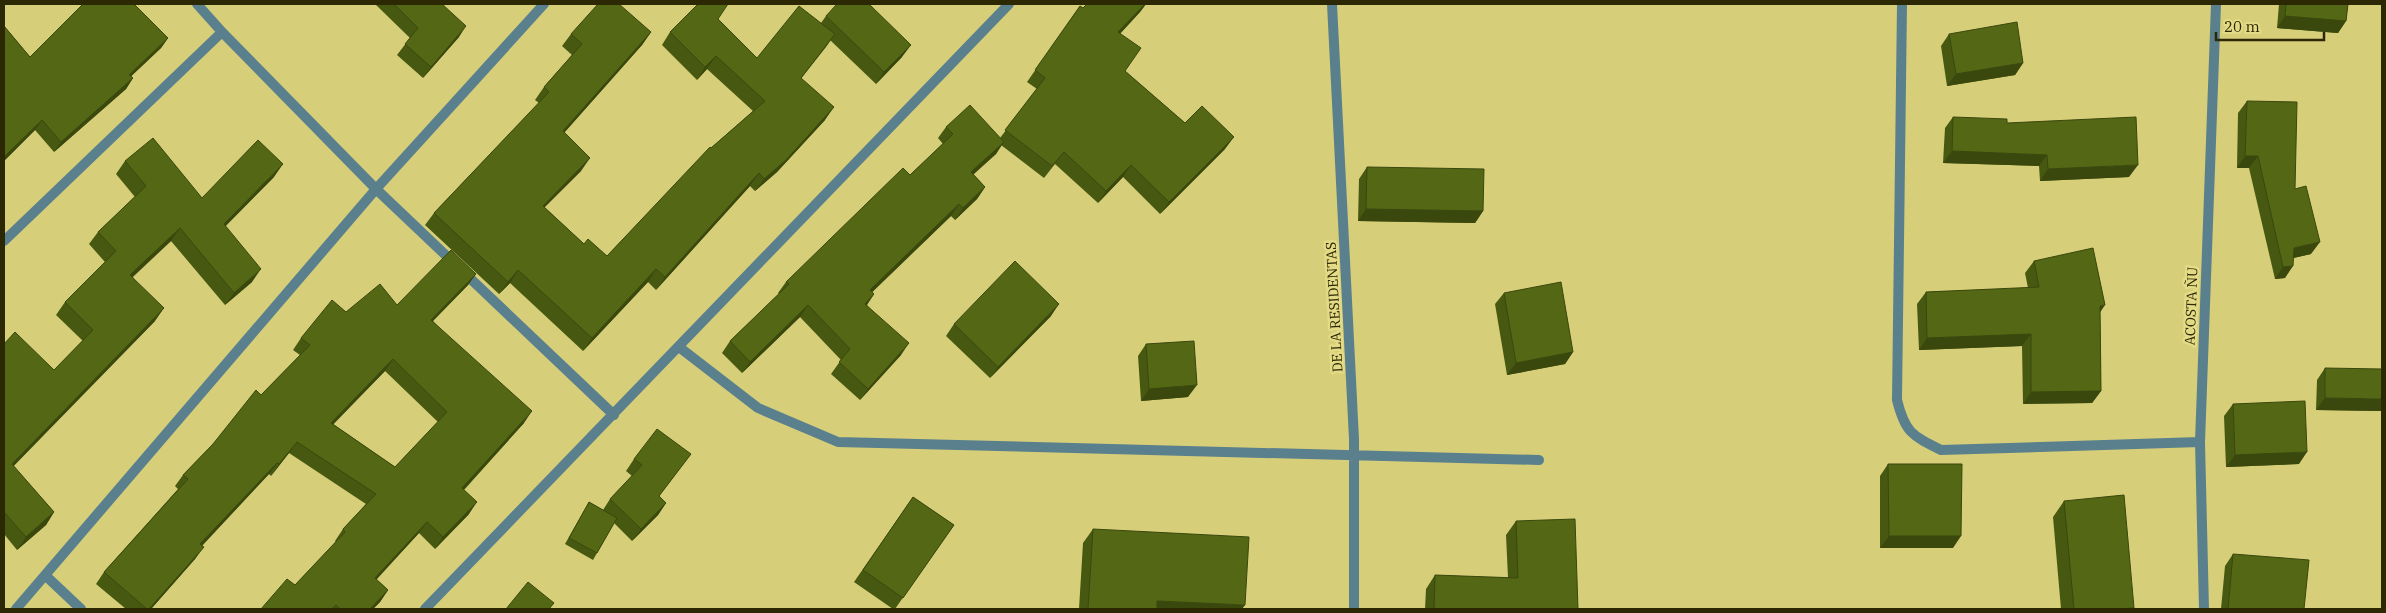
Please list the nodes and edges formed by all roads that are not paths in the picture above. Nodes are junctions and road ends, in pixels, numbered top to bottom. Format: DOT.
graph roads {
  1 [pos="198,4"];
  2 [pos="544,4"];
  3 [pos="1009,4"];
  4 [pos="1332,4"];
  5 [pos="1902,4"];
  6 [pos="2216,4"];
  7 [pos="222,32"];
  8 [pos="376,190"];
  9 [pos="4,241"];
  10 [pos="679,347"];
  11 [pos="614,415"];
  12 [pos="2200,442"];
  13 [pos="1354,455"];
  14 [pos="1539,460"];
  15 [pos="46,576"];
  16 [pos="16,609"];
  17 [pos="81,609"];
  18 [pos="425,609"];
  19 [pos="1354,609"];
  20 [pos="2204,609"];
  1 -- 7 [label="street"];
  2 -- 8 [label="street"];
  3 -- 10 [label="street"];
  4 -- 13 [label="street, DE LA RESIDENTAS"];
  5 -- 12 [label="street"];
  6 -- 12 [label="street, ACOSTA ÑU"];
  7 -- 8 [label="street"];
  7 -- 9 [label="street"];
  8 -- 11 [label="street"];
  8 -- 15 [label="street"];
  10 -- 11 [label="street"];
  10 -- 13 [label="street"];
  11 -- 18 [label="street"];
  12 -- 20 [label="street, ACOSTA ÑU"];
  13 -- 14 [label="street"];
  13 -- 19 [label="street, DE LA RESIDENTAS"];
  15 -- 16 [label="street"];
  15 -- 17 [label="street"];
}
